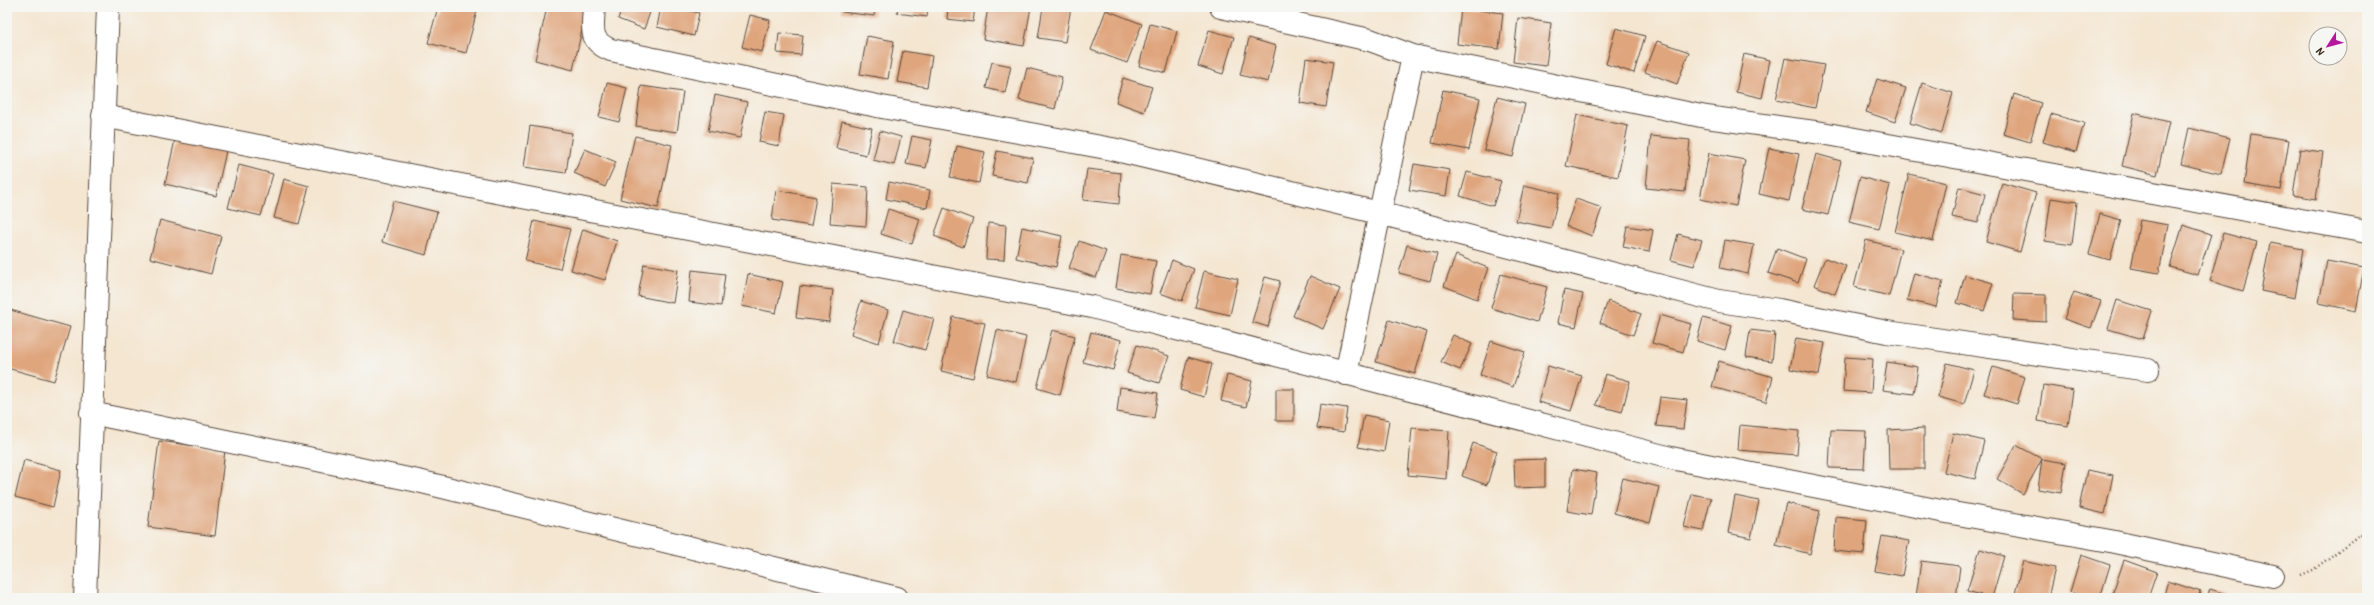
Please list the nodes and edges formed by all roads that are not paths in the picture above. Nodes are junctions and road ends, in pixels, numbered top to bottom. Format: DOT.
graph roads {
  1 [pos="108,7"];
  2 [pos="594,7"];
  3 [pos="1220,7"];
  4 [pos="1413,56"];
  5 [pos="102,116"];
  6 [pos="1379,213"];
  7 [pos="2367,232"];
  8 [pos="2148,370"];
  9 [pos="1346,374"];
  10 [pos="92,413"];
  11 [pos="2273,576"];
  12 [pos="85,598"];
  13 [pos="897,598"];
  1 -- 5 [label="street"];
  2 -- 6 [label="street"];
  3 -- 4 [label="street"];
  4 -- 6 [label="street"];
  4 -- 7 [label="street"];
  5 -- 9 [label="street"];
  5 -- 10 [label="street"];
  6 -- 8 [label="street"];
  6 -- 9 [label="street"];
  9 -- 11 [label="street"];
  10 -- 12 [label="street"];
  10 -- 13 [label="street"];
}
